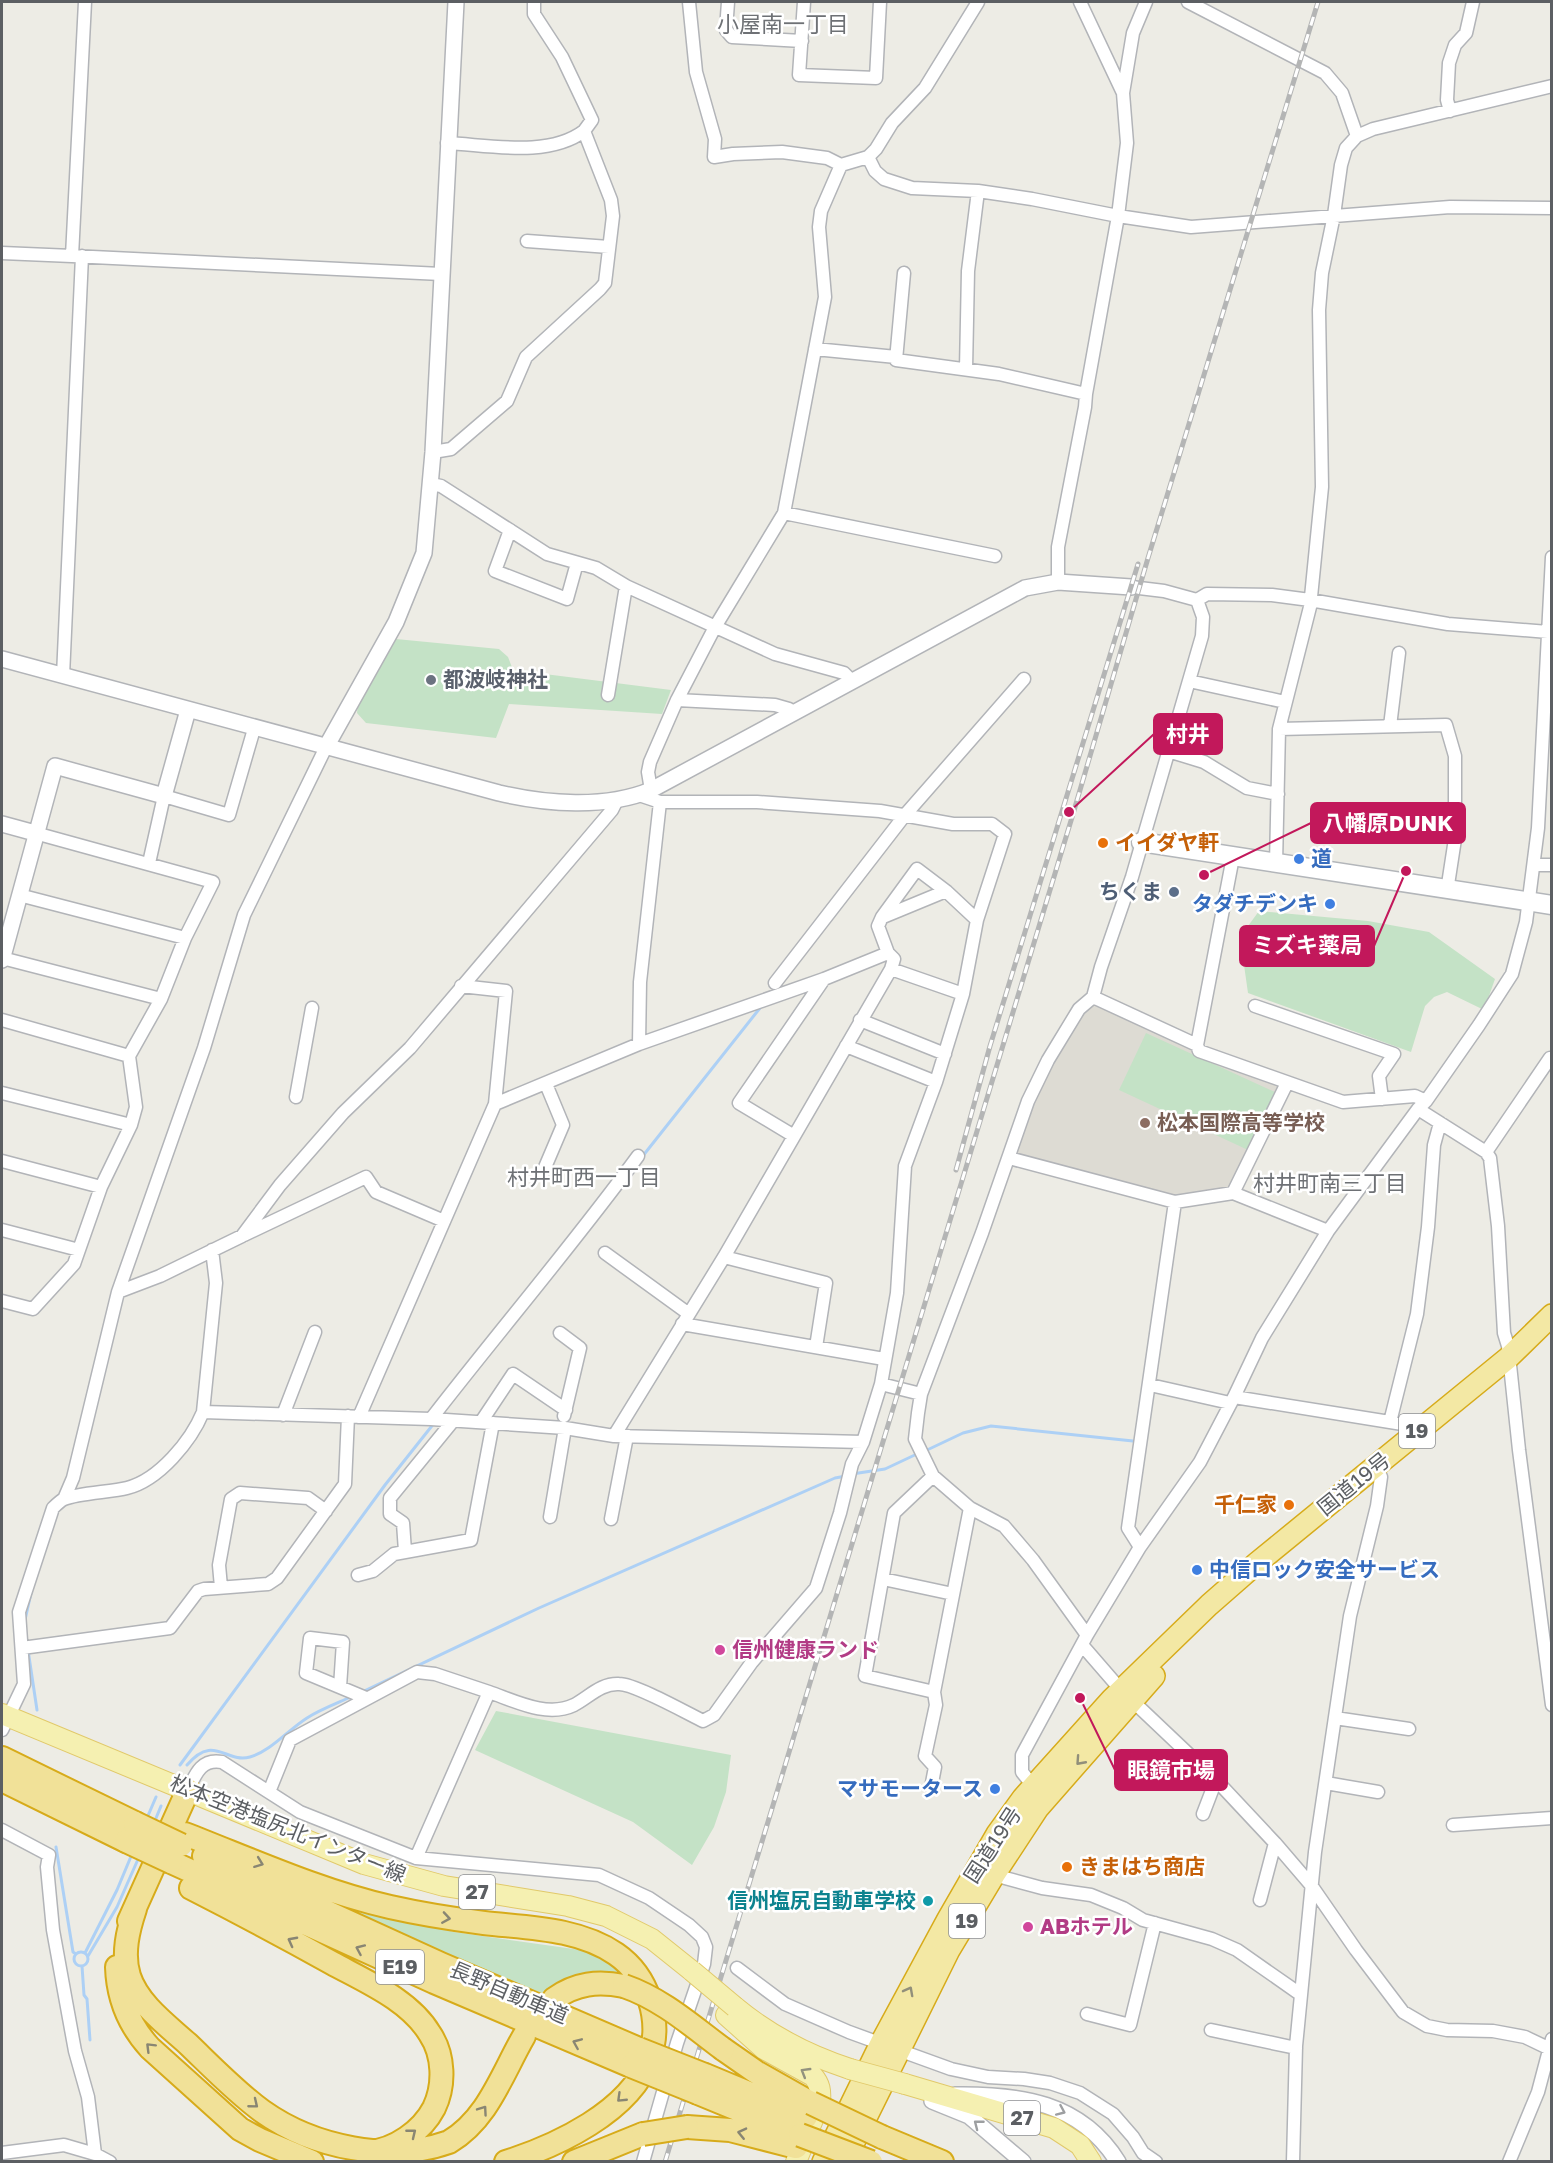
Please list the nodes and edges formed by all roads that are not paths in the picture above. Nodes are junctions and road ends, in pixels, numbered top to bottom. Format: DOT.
graph roads {
  1 [pos="85,2"];
  2 [pos="456,2"];
  3 [pos="534,2"];
  4 [pos="689,2"];
  5 [pos="728,2"];
  6 [pos="804,2"];
  7 [pos="880,2"];
  8 [pos="978,2"];
  9 [pos="1080,2"];
  10 [pos="1146,2"];
  11 [pos="1188,2"];
  12 [pos="1473,2"];
  13 [pos="802,41"];
  14 [pos="1551,86"];
  15 [pos="1123,93"];
  16 [pos="1450,111"];
  17 [pos="584,131"];
  18 [pos="1357,136"];
  19 [pos="447,143"];
  20 [pos="868,158"];
  21 [pos="841,165"];
  22 [pos="978,191"];
  23 [pos="1551,207"];
  24 [pos="1334,215"];
  25 [pos="1118,216"];
  26 [pos="527,241"];
  27 [pos="609,246"];
  28 [pos="2,253"];
  29 [pos="77,256"];
  30 [pos="904,273"];
  31 [pos="441,274"];
  32 [pos="815,349"];
  33 [pos="896,357"];
  34 [pos="966,369"];
  35 [pos="1086,394"];
  36 [pos="433,452"];
  37 [pos="431,484"];
  38 [pos="784,513"];
  39 [pos="510,530"];
  40 [pos="995,556"];
  41 [pos="1551,557"];
  42 [pos="577,563"];
  43 [pos="1058,582"];
  44 [pos="626,586"];
  45 [pos="1131,587"];
  46 [pos="1197,600"];
  47 [pos="1311,600"];
  48 [pos="715,627"];
  49 [pos="1548,632"];
  50 [pos="1399,653"];
  51 [pos="2,659"];
  52 [pos="63,676"];
  53 [pos="1023,679"];
  54 [pos="852,681"];
  55 [pos="1189,681"];
  56 [pos="608,695"];
  57 [pos="677,700"];
  58 [pos="1285,702"];
  59 [pos="188,710"];
  60 [pos="794,712"];
  61 [pos="1390,726"];
  62 [pos="254,729"];
  63 [pos="1279,729"];
  64 [pos="326,747"];
  65 [pos="1168,751"];
  66 [pos="1278,794"];
  67 [pos="164,796"];
  68 [pos="650,796"];
  69 [pos="617,800"];
  70 [pos="905,815"];
  71 [pos="2,824"];
  72 [pos="35,833"];
  73 [pos="1141,842"];
  74 [pos="1233,857"];
  75 [pos="149,863"];
  76 [pos="1276,864"];
  77 [pos="1534,865"];
  78 [pos="1551,865"];
  79 [pos="946,891"];
  80 [pos="1447,891"];
  81 [pos="19,895"];
  82 [pos="1529,903"];
  83 [pos="1551,905"];
  84 [pos="882,917"];
  85 [pos="977,920"];
  86 [pos="185,938"];
  87 [pos="888,953"];
  88 [pos="2,959"];
  89 [pos="891,969"];
  90 [pos="824,978"];
  91 [pos="775,983"];
  92 [pos="461,986"];
  93 [pos="963,994"];
  94 [pos="1093,997"];
  95 [pos="161,999"];
  96 [pos="1255,1006"];
  97 [pos="312,1008"];
  98 [pos="2,1020"];
  99 [pos="860,1020"];
  100 [pos="639,1044"];
  101 [pos="1197,1045"];
  102 [pos="846,1046"];
  103 [pos="945,1054"];
  104 [pos="129,1056"];
  105 [pos="1550,1058"];
  106 [pos="936,1082"];
  107 [pos="1287,1083"];
  108 [pos="546,1084"];
  109 [pos="2,1093"];
  110 [pos="296,1097"];
  111 [pos="1382,1099"];
  112 [pos="495,1104"];
  113 [pos="1422,1105"];
  114 [pos="1440,1124"];
  115 [pos="131,1125"];
  116 [pos="794,1136"];
  117 [pos="1486,1152"];
  118 [pos="638,1156"];
  119 [pos="1008,1158"];
  120 [pos="2,1161"];
  121 [pos="543,1172"];
  122 [pos="101,1187"];
  123 [pos="1233,1193"];
  124 [pos="1175,1202"];
  125 [pos="444,1221"];
  126 [pos="2,1230"];
  127 [pos="1328,1231"];
  128 [pos="242,1236"];
  129 [pos="79,1250"];
  130 [pos="212,1250"];
  131 [pos="605,1252"];
  132 [pos="724,1257"];
  133 [pos="118,1292"];
  134 [pos="2,1301"];
  135 [pos="1551,1315"];
  136 [pos="686,1319"];
  137 [pos="315,1332"];
  138 [pos="560,1333"];
  139 [pos="816,1347"];
  140 [pos="1508,1358"];
  141 [pos="884,1359"];
  142 [pos="881,1384"];
  143 [pos="1150,1385"];
  144 [pos="921,1394"];
  145 [pos="1232,1400"];
  146 [pos="566,1410"];
  147 [pos="203,1412"];
  148 [pos="283,1414"];
  149 [pos="354,1417"];
  150 [pos="431,1419"];
  151 [pos="453,1421"];
  152 [pos="1390,1422"];
  153 [pos="487,1423"];
  154 [pos="1421,1427"];
  155 [pos="563,1428"];
  156 [pos="620,1436"];
  157 [pos="863,1442"];
  158 [pos="1376,1467"];
  159 [pos="933,1476"];
  160 [pos="64,1499"];
  161 [pos="970,1508"];
  162 [pos="326,1510"];
  163 [pos="550,1517"];
  164 [pos="611,1519"];
  165 [pos="1140,1547"];
  166 [pos="405,1551"];
  167 [pos="358,1575"];
  168 [pos="883,1579"];
  169 [pos="221,1587"];
  170 [pos="953,1594"];
  171 [pos="1084,1640"];
  172 [pos="22,1648"];
  173 [pos="340,1687"];
  174 [pos="489,1692"];
  175 [pos="934,1692"];
  176 [pos="1127,1696"];
  177 [pos="366,1698"];
  178 [pos="1551,1705"];
  179 [pos="1335,1718"];
  180 [pos="4,1720"];
  181 [pos="1409,1729"];
  182 [pos="4,1767"];
  183 [pos="1216,1780"];
  184 [pos="1326,1783"];
  185 [pos="2,1787"];
  186 [pos="931,1788"];
  187 [pos="188,1790"];
  188 [pos="269,1792"];
  189 [pos="1378,1792"];
  190 [pos="1040,1793"];
  191 [pos="1203,1814"];
  192 [pos="1551,1818"];
  193 [pos="1453,1825"];
  194 [pos="2,1830"];
  195 [pos="130,1833"];
  196 [pos="1275,1843"];
  197 [pos="176,1854"];
  198 [pos="416,1858"];
  199 [pos="994,1875"];
  200 [pos="1311,1885"];
  201 [pos="1260,1900"];
  202 [pos="135,1909"];
  203 [pos="1155,1923"];
  204 [pos="737,1968"];
  205 [pos="1300,1994"];
  206 [pos="554,1999"];
  207 [pos="730,2011"];
  208 [pos="1087,2014"];
  209 [pos="1211,2030"];
  210 [pos="524,2036"];
  211 [pos="1551,2044"];
  212 [pos="890,2046"];
  213 [pos="1296,2048"];
  214 [pos="904,2088"];
  215 [pos="942,2095"];
  216 [pos="870,2108"];
  217 [pos="802,2133"];
  218 [pos="878,2147"];
  219 [pos="338,2149"];
  220 [pos="2,2153"];
  221 [pos="94,2154"];
  222 [pos="1114,2156"];
  223 [pos="1140,2157"];
  224 [pos="311,2161"];
  225 [pos="110,2162"];
  226 [pos="506,2162"];
  227 [pos="574,2162"];
  228 [pos="643,2162"];
  229 [pos="824,2162"];
  230 [pos="837,2162"];
  231 [pos="844,2162"];
  232 [pos="851,2162"];
  233 [pos="927,2162"];
  234 [pos="942,2162"];
  235 [pos="1023,2162"];
  236 [pos="1091,2162"];
  237 [pos="1156,2162"];
  238 [pos="1293,2162"];
  239 [pos="1509,2162"];
  1 -- 29 [label="street"];
  2 -- 19 [label="street"];
  3 -- 17 [label="street"];
  4 -- 21 [label="street"];
  5 -- 13 [label="street"];
  6 -- 13 [label="street"];
  7 -- 13 [label="street"];
  8 -- 20 [label="street"];
  9 -- 15 [label="street"];
  10 -- 15 [label="street"];
  11 -- 18 [label="street"];
  12 -- 16 [label="street"];
  14 -- 16 [label="street"];
  15 -- 25 [label="street"];
  16 -- 18 [label="street"];
  17 -- 19 [label="street"];
  17 -- 27 [label="street"];
  18 -- 24 [label="street"];
  19 -- 31 [label="street"];
  20 -- 21 [label="street"];
  20 -- 22 [label="street"];
  21 -- 32 [label="street"];
  22 -- 25 [label="street"];
  22 -- 34 [label="street"];
  23 -- 24 [label="street"];
  24 -- 25 [label="street"];
  24 -- 47 [label="street"];
  25 -- 35 [label="street"];
  26 -- 27 [label="street"];
  27 -- 36 [label="street"];
  28 -- 29 [label="street"];
  29 -- 31 [label="street"];
  29 -- 52 [label="street"];
  30 -- 33 [label="street"];
  31 -- 36 [label="street"];
  32 -- 33 [label="street"];
  32 -- 38 [label="street"];
  33 -- 34 [label="street"];
  34 -- 35 [label="street"];
  35 -- 43 [label="street"];
  36 -- 37 [label="street"];
  37 -- 39 [label="street"];
  37 -- 64 [label="street"];
  38 -- 40 [label="street"];
  38 -- 48 [label="street"];
  39 -- 42 [label="street"];
  39 -- 42 [label="street"];
  41 -- 49 [label="street"];
  42 -- 44 [label="street"];
  43 -- 45 [label="street"];
  43 -- 54 [label="street"];
  44 -- 48 [label="street"];
  44 -- 56 [label="street"];
  45 -- 46 [label="street"];
  46 -- 47 [label="street"];
  46 -- 55 [label="street"];
  47 -- 49 [label="street"];
  47 -- 58 [label="street"];
  48 -- 54 [label="street"];
  48 -- 57 [label="street"];
  49 -- 77 [label="street"];
  50 -- 61 [label="street"];
  51 -- 52 [label="street"];
  52 -- 59 [label="street"];
  53 -- 70 [label="street"];
  54 -- 60 [label="street"];
  55 -- 58 [label="street"];
  55 -- 65 [label="street"];
  57 -- 60 [label="street"];
  57 -- 68 [label="street"];
  58 -- 63 [label="street"];
  59 -- 62 [label="street"];
  59 -- 67 [label="street"];
  60 -- 68 [label="street"];
  61 -- 63 [label="street"];
  61 -- 80 [label="street"];
  62 -- 64 [label="street"];
  62 -- 67 [label="street"];
  63 -- 66 [label="street"];
  64 -- 69 [label="street"];
  64 -- 133 [label="street"];
  65 -- 66 [label="street"];
  65 -- 73 [label="street"];
  66 -- 76 [label="street"];
  67 -- 72 [label="street"];
  67 -- 75 [label="street"];
  68 -- 69 [label="street"];
  68 -- 70 [label="street"];
  68 -- 100 [label="street"];
  69 -- 92 [label="street"];
  70 -- 85 [label="street"];
  70 -- 91 [label="street"];
  71 -- 72 [label="street"];
  72 -- 75 [label="street"];
  72 -- 81 [label="street"];
  73 -- 74 [label="main road"];
  73 -- 94 [label="street"];
  74 -- 76 [label="main road"];
  74 -- 101 [label="street"];
  75 -- 86 [label="street"];
  76 -- 80 [label="main road"];
  77 -- 78 [label="street"];
  77 -- 82 [label="street"];
  79 -- 84 [label="street"];
  79 -- 84 [label="street"];
  79 -- 85 [label="street"];
  80 -- 82 [label="main road"];
  81 -- 86 [label="street"];
  81 -- 88 [label="street"];
  82 -- 83 [label="main road"];
  82 -- 113 [label="street"];
  84 -- 87 [label="street"];
  85 -- 93 [label="street"];
  86 -- 95 [label="street"];
  87 -- 89 [label="street"];
  87 -- 90 [label="street"];
  88 -- 95 [label="street"];
  89 -- 93 [label="street"];
  89 -- 99 [label="street"];
  90 -- 100 [label="street"];
  90 -- 116 [label="street"];
  92 -- 112 [label="street"];
  92 -- 128 [label="street"];
  93 -- 103 [label="street"];
  94 -- 101 [label="street"];
  94 -- 119 [label="street"];
  95 -- 104 [label="street"];
  96 -- 111 [label="street"];
  97 -- 110 [label="street"];
  98 -- 104 [label="street"];
  99 -- 102 [label="street"];
  99 -- 103 [label="street"];
  100 -- 108 [label="street"];
  101 -- 107 [label="street"];
  102 -- 106 [label="street"];
  102 -- 116 [label="street"];
  103 -- 106 [label="street"];
  104 -- 115 [label="street"];
  105 -- 117 [label="street"];
  106 -- 141 [label="street"];
  107 -- 111 [label="street"];
  107 -- 123 [label="street"];
  108 -- 112 [label="street"];
  108 -- 121 [label="street"];
  109 -- 115 [label="street"];
  111 -- 113 [label="street"];
  112 -- 125 [label="street"];
  113 -- 114 [label="street"];
  113 -- 127 [label="street"];
  114 -- 117 [label="street"];
  114 -- 152 [label="street"];
  115 -- 122 [label="street"];
  116 -- 132 [label="street"];
  117 -- 140 [label="street"];
  118 -- 150 [label="street"];
  119 -- 124 [label="street"];
  119 -- 144 [label="street"];
  120 -- 122 [label="street"];
  122 -- 129 [label="street"];
  123 -- 124 [label="street"];
  123 -- 127 [label="street"];
  124 -- 143 [label="street"];
  125 -- 128 [label="street"];
  125 -- 149 [label="street"];
  126 -- 129 [label="street"];
  127 -- 145 [label="street"];
  128 -- 130 [label="street"];
  129 -- 134 [label="street"];
  130 -- 133 [label="street"];
  130 -- 147 [label="street"];
  131 -- 136 [label="street"];
  132 -- 136 [label="street"];
  132 -- 139 [label="street"];
  133 -- 160 [label="street"];
  135 -- 140 [label="highway, 国道19号 / 19"];
  136 -- 139 [label="street"];
  136 -- 156 [label="street"];
  137 -- 148 [label="street"];
  138 -- 146 [label="street"];
  139 -- 141 [label="street"];
  140 -- 154 [label="highway, 国道19号 / 19"];
  140 -- 178 [label="street"];
  141 -- 142 [label="street"];
  142 -- 144 [label="street"];
  142 -- 157 [label="street"];
  143 -- 145 [label="street"];
  143 -- 165 [label="street"];
  144 -- 159 [label="street"];
  145 -- 152 [label="street"];
  145 -- 165 [label="street"];
  146 -- 153 [label="street"];
  146 -- 155 [label="street"];
  147 -- 148 [label="street"];
  147 -- 160 [label="street"];
  148 -- 149 [label="street"];
  149 -- 150 [label="street"];
  149 -- 162 [label="street"];
  150 -- 151 [label="street"];
  151 -- 153 [label="street"];
  151 -- 166 [label="street"];
  152 -- 154 [label="street"];
  153 -- 155 [label="street"];
  153 -- 166 [label="street"];
  154 -- 158 [label="highway, 国道19号 / 19"];
  155 -- 156 [label="street"];
  155 -- 163 [label="street"];
  156 -- 157 [label="street"];
  156 -- 164 [label="street"];
  157 -- 174 [label="street"];
  158 -- 176 [label="highway, 国道19号 / 19"];
  158 -- 179 [label="street"];
  159 -- 161 [label="street"];
  159 -- 168 [label="street"];
  160 -- 172 [label="street"];
  161 -- 170 [label="street"];
  161 -- 171 [label="street"];
  162 -- 169 [label="street"];
  162 -- 169 [label="street"];
  165 -- 171 [label="street"];
  166 -- 167 [label="street"];
  168 -- 170 [label="street"];
  168 -- 175 [label="street"];
  169 -- 172 [label="street"];
  170 -- 175 [label="street"];
  171 -- 176 [label="street"];
  171 -- 190 [label="street"];
  172 -- 180 [label="street"];
  173 -- 177 [label="street"];
  174 -- 177 [label="street"];
  174 -- 198 [label="street"];
  175 -- 186 [label="street"];
  176 -- 183 [label="street"];
  176 -- 190 [label="highway, 国道19号 / 19"];
  177 -- 188 [label="street"];
  179 -- 181 [label="street"];
  179 -- 184 [label="street"];
  180 -- 187 [label="main road, 松本空港塩尻北インター線 / 27"];
  182 -- 195 [label="highway, 長野自動車道 / E19"];
  183 -- 191 [label="street"];
  183 -- 196 [label="street"];
  184 -- 189 [label="street"];
  184 -- 200 [label="street"];
  185 -- 195 [label="highway"];
  187 -- 188 [label="street"];
  187 -- 202 [label="highway"];
  187 -- 207 [label="main road, 松本空港塩尻北インター線 / 27, bridge"];
  188 -- 198 [label="street"];
  190 -- 199 [label="highway, 国道19号 / 19"];
  212 -- 190 [label="highway, 国道19号 / 19, one-way"];
  192 -- 193 [label="street"];
  194 -- 221 [label="street"];
  195 -- 197 [label="highway"];
  195 -- 197 [label="highway, 長野自動車道 / E19, bridge"];
  196 -- 200 [label="street"];
  196 -- 201 [label="street"];
  197 -- 217 [label="highway, 長野自動車道 / E19, bridge"];
  219 -- 197 [label="highway, one-way"];
  197 -- 226 [label="highway, one-way"];
  198 -- 228 [label="street"];
  199 -- 203 [label="street"];
  199 -- 212 [label="highway, 国道19号 / 19"];
  200 -- 205 [label="street"];
  200 -- 211 [label="street"];
  202 -- 219 [label="highway, one-way"];
  224 -- 202 [label="highway, one-way"];
  203 -- 205 [label="street"];
  203 -- 208 [label="street"];
  204 -- 212 [label="street"];
  205 -- 213 [label="street"];
  206 -- 217 [label="highway, bridge"];
  207 -- 214 [label="main road, 松本空港塩尻北インター線 / 27, bridge"];
  217 -- 207 [label="main road, 27, one-way"];
  209 -- 213 [label="street"];
  219 -- 210 [label="highway, one-way"];
  211 -- 239 [label="street"];
  212 -- 216 [label="highway, 国道19号 / 19"];
  212 -- 223 [label="street"];
  212 -- 229 [label="highway, 国道19号 / 19"];
  213 -- 238 [label="street"];
  214 -- 215 [label="main road, 松本空港塩尻北インター線 / 27"];
  235 -- 214 [label="street, one-way"];
  215 -- 222 [label="street, one-way"];
  215 -- 236 [label="main road, 松本空港塩尻北インター線 / 27"];
  216 -- 231 [label="highway, 国道19号 / 19"];
  216 -- 232 [label="main road"];
  217 -- 218 [label="highway, bridge"];
  217 -- 218 [label="highway, 長野自動車道 / E19, bridge"];
  217 -- 227 [label="highway, one-way, bridge"];
  217 -- 230 [label="highway"];
  218 -- 233 [label="highway, 長野自動車道 / E19"];
  218 -- 234 [label="highway"];
  220 -- 221 [label="street"];
  221 -- 225 [label="street"];
  223 -- 237 [label="street"];
}
